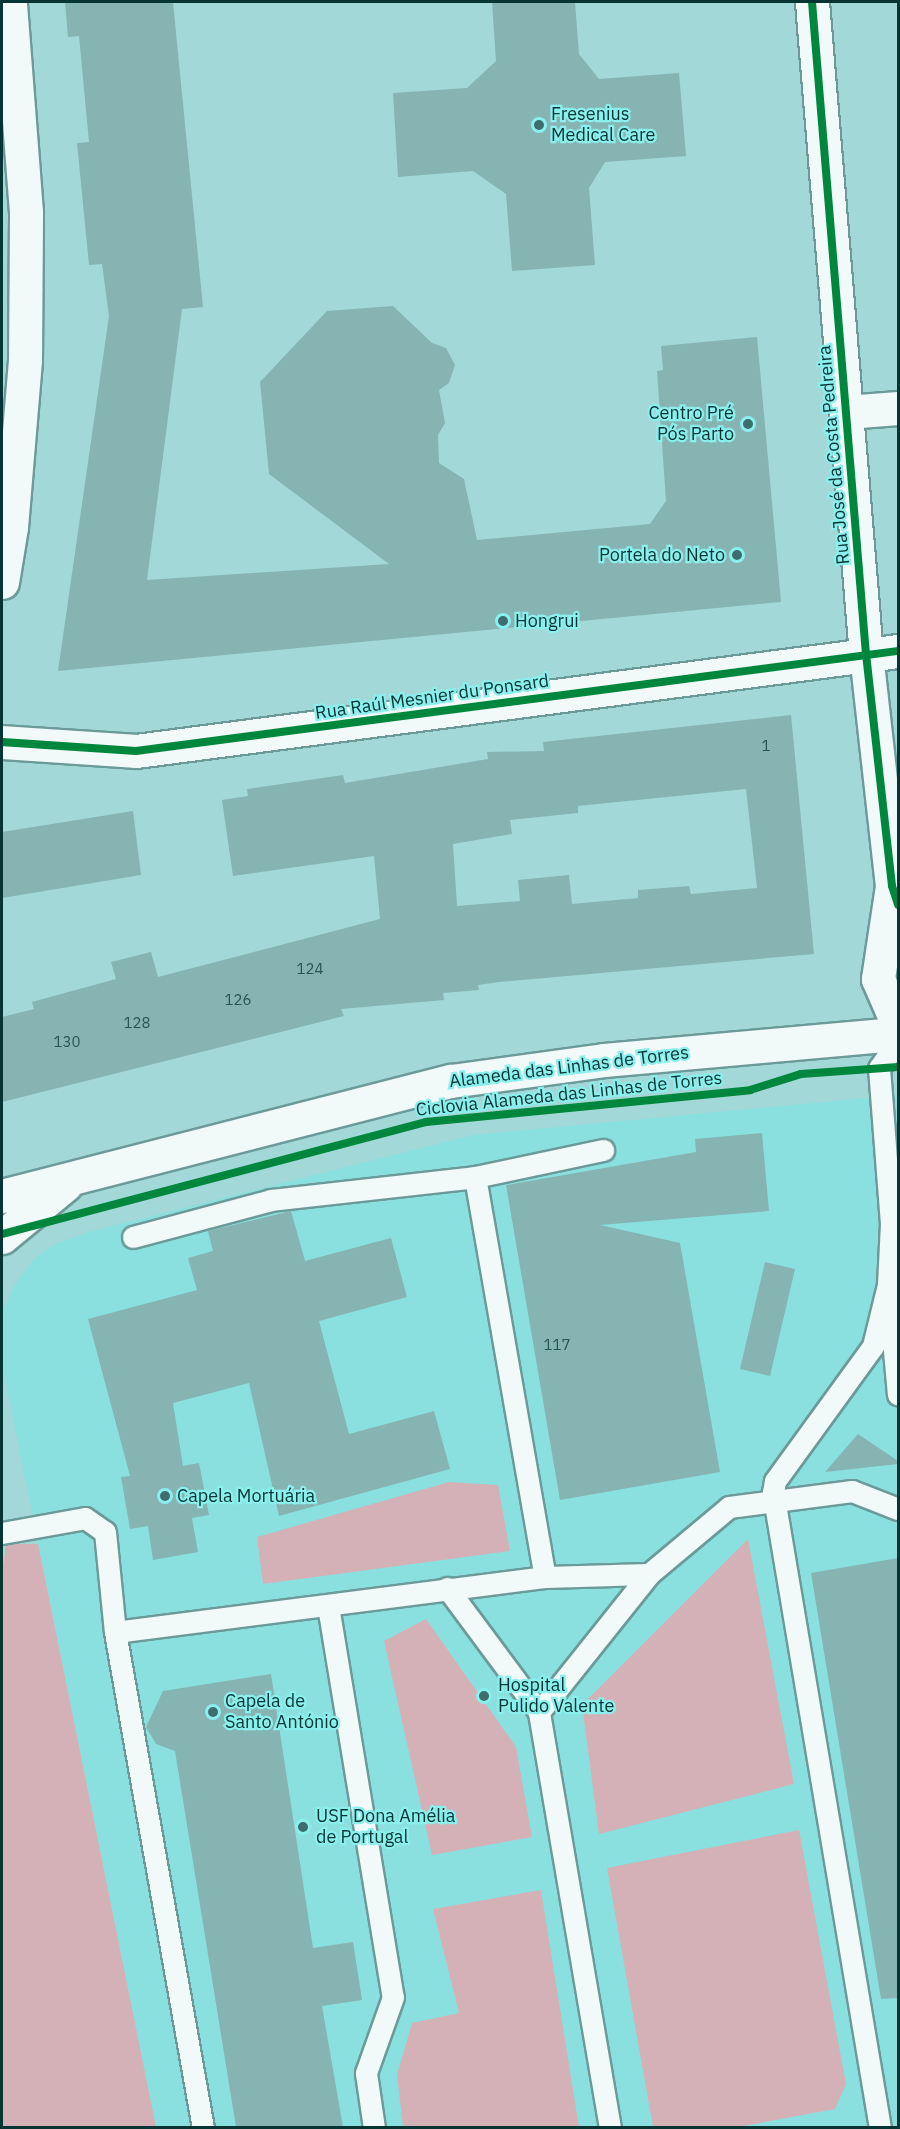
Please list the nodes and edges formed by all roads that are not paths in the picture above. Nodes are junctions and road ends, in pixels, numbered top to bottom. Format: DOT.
graph roads {
  1 [pos="10,2"];
  2 [pos="812,2"];
  3 [pos="898,408"];
  4 [pos="846,412"];
  5 [pos="2,582"];
  6 [pos="898,651"];
  7 [pos="866,654"];
  8 [pos="2,742"];
  9 [pos="895,895"];
  10 [pos="898,1025"];
  11 [pos="898,1034"];
  12 [pos="898,1041"];
  13 [pos="603,1150"];
  14 [pos="78,1174"];
  15 [pos="475,1177"];
  16 [pos="2,1196"];
  17 [pos="2,1237"];
  18 [pos="133,1237"];
  19 [pos="888,1284"];
  20 [pos="898,1395"];
  21 [pos="775,1503"];
  22 [pos="898,1509"];
  23 [pos="2,1533"];
  24 [pos="649,1574"];
  25 [pos="545,1577"];
  26 [pos="447,1588"];
  27 [pos="328,1606"];
  28 [pos="115,1632"];
  29 [pos="539,1712"];
  30 [pos="203,2127"];
  31 [pos="374,2127"];
  32 [pos="610,2127"];
  33 [pos="880,2127"];
  1 -- 5 [label="street"];
  2 -- 4 [label="street, Rua José da Costa Pedreira"];
  3 -- 4 [label="street"];
  4 -- 7 [label="street, Rua José da Costa Pedreira"];
  6 -- 7 [label="street, Rua Raúl Mesnier du Ponsard"];
  7 -- 8 [label="street, Rua Raúl Mesnier du Ponsard"];
  7 -- 9 [label="street, Rua José da Costa Pedreira"];
  9 -- 10 [label="street, Rua José da Costa Pedreira"];
  11 -- 14 [label="street, Alameda das Linhas de Torres"];
  12 -- 19 [label="lane"];
  13 -- 15 [label="lane"];
  14 -- 16 [label="street, Alameda das Linhas de Torres"];
  14 -- 17 [label="street"];
  15 -- 18 [label="lane"];
  15 -- 25 [label="lane"];
  19 -- 20 [label="lane"];
  19 -- 21 [label="lane"];
  21 -- 22 [label="lane"];
  21 -- 24 [label="lane"];
  21 -- 33 [label="lane"];
  23 -- 28 [label="lane"];
  24 -- 25 [label="lane"];
  24 -- 29 [label="lane"];
  25 -- 26 [label="lane"];
  26 -- 27 [label="lane"];
  26 -- 29 [label="lane"];
  27 -- 28 [label="lane"];
  27 -- 31 [label="lane"];
  28 -- 30 [label="lane"];
  29 -- 32 [label="lane"];
}
